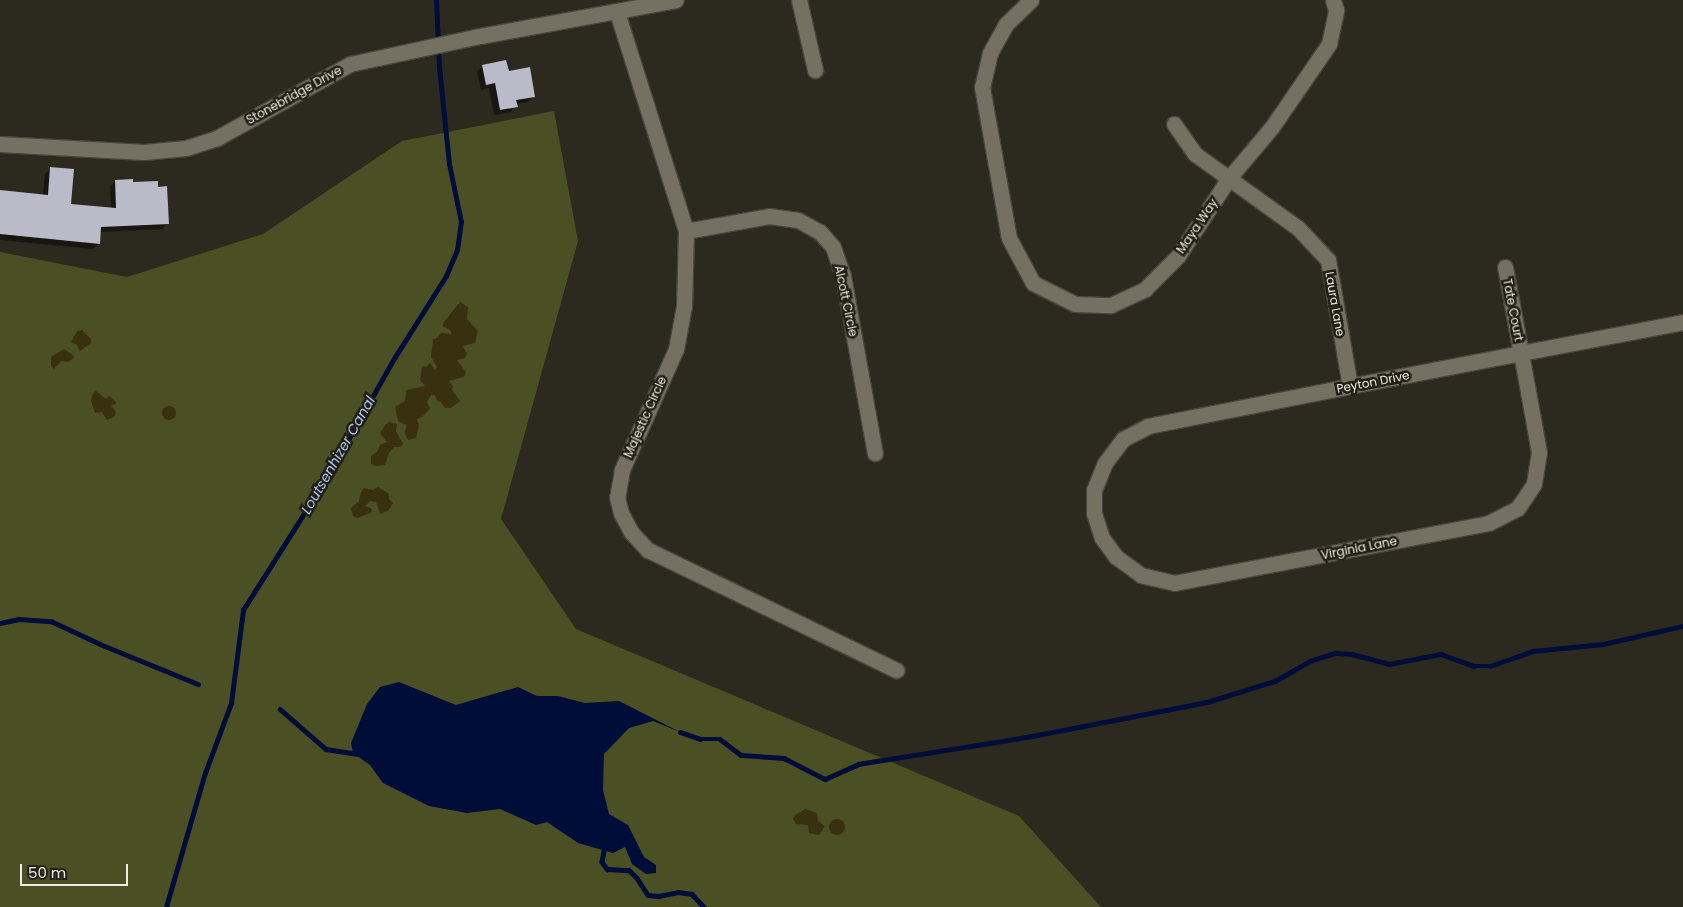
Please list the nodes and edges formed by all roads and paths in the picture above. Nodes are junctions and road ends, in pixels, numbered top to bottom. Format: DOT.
graph roads {
  1 [pos="676,0"];
  2 [pos="798,0"];
  3 [pos="1031,0"];
  4 [pos="1333,0"];
  5 [pos="617,12"];
  6 [pos="815,70"];
  7 [pos="1174,124"];
  8 [pos="0,144"];
  9 [pos="1229,178"];
  10 [pos="686,231"];
  11 [pos="1505,267"];
  12 [pos="1683,322"];
  13 [pos="1521,354"];
  14 [pos="1350,386"];
  15 [pos="875,453"];
  16 [pos="1094,490"];
  17 [pos="896,670"];
  1 -- 5 [label="street, Stonebridge Drive"];
  2 -- 6 [label="street"];
  3 -- 9 [label="street, Maya Way"];
  4 -- 9 [label="street, Maya Way"];
  5 -- 8 [label="street, Stonebridge Drive"];
  5 -- 10 [label="street, Majestic Circle"];
  7 -- 9 [label="street, Laura Lane"];
  9 -- 14 [label="street, Laura Lane"];
  10 -- 15 [label="street, Alcott Circle"];
  10 -- 17 [label="street, Majestic Circle"];
  11 -- 13 [label="street, Tate Court"];
  12 -- 13 [label="street, Peyton Drive"];
  13 -- 14 [label="street, Peyton Drive"];
  13 -- 16 [label="street, Virginia Lane"];
  14 -- 16 [label="street, Peyton Drive"];
}
